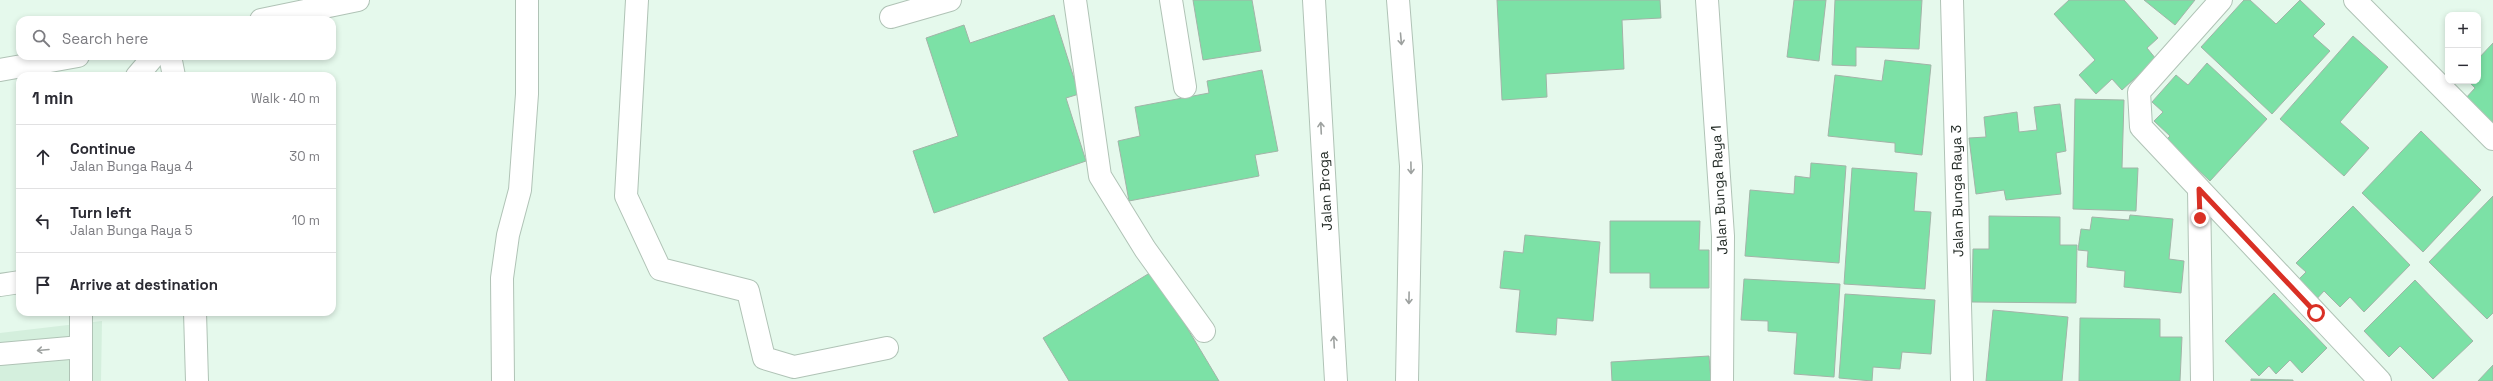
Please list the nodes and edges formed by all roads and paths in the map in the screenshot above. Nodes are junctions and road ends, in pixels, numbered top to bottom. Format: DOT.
graph roads {
  1 [pos="358,0"];
  2 [pos="527,0"];
  3 [pos="637,0"];
  4 [pos="950,0"];
  5 [pos="1075,0"];
  6 [pos="1171,0"];
  7 [pos="1302,0"];
  8 [pos="1314,0"];
  9 [pos="1398,0"];
  10 [pos="1707,0"];
  11 [pos="1952,0"];
  12 [pos="2221,0"];
  13 [pos="2355,0"];
  14 [pos="280,16"];
  15 [pos="891,17"];
  16 [pos="1316,47"];
  17 [pos="56,60"];
  18 [pos="151,60"];
  19 [pos="171,60"];
  20 [pos="0,70"];
  21 [pos="140,72"];
  22 [pos="173,72"];
  23 [pos="1185,87"];
  24 [pos="2493,139"];
  25 [pos="2199,189"];
  26 [pos="16,282"];
  27 [pos="0,284"];
  28 [pos="81,316"];
  29 [pos="195,316"];
  30 [pos="1204,331"];
  31 [pos="82,347"];
  32 [pos="887,348"];
  33 [pos="0,354"];
  34 [pos="82,381"];
  35 [pos="197,381"];
  36 [pos="502,381"];
  37 [pos="1336,381"];
  38 [pos="1408,381"];
  39 [pos="1722,381"];
  40 [pos="1962,381"];
  41 [pos="2202,381"];
  42 [pos="2380,381"];
  1 -- 14 [label="street"];
  2 -- 36 [label="street"];
  3 -- 32 [label="street"];
  4 -- 15 [label="street"];
  5 -- 30 [label="street"];
  6 -- 23 [label="street"];
  7 -- 16 [label="street"];
  8 -- 16 [label="street, Jalan Broga"];
  9 -- 38 [label="street, one-way"];
  10 -- 39 [label="street, Jalan Bunga Raya 1"];
  11 -- 40 [label="street, Jalan Bunga Raya 3"];
  12 -- 25 [label="street"];
  13 -- 24 [label="street"];
  37 -- 16 [label="street, Jalan Broga, one-way"];
  17 -- 20 [label="street"];
  18 -- 21 [label="street"];
  19 -- 22 [label="street"];
  25 -- 41 [label="street"];
  25 -- 42 [label="street"];
  26 -- 27 [label="street"];
  28 -- 31 [label="street"];
  29 -- 35 [label="street"];
  31 -- 33 [label="street, one-way"];
  31 -- 34 [label="street"];
}
